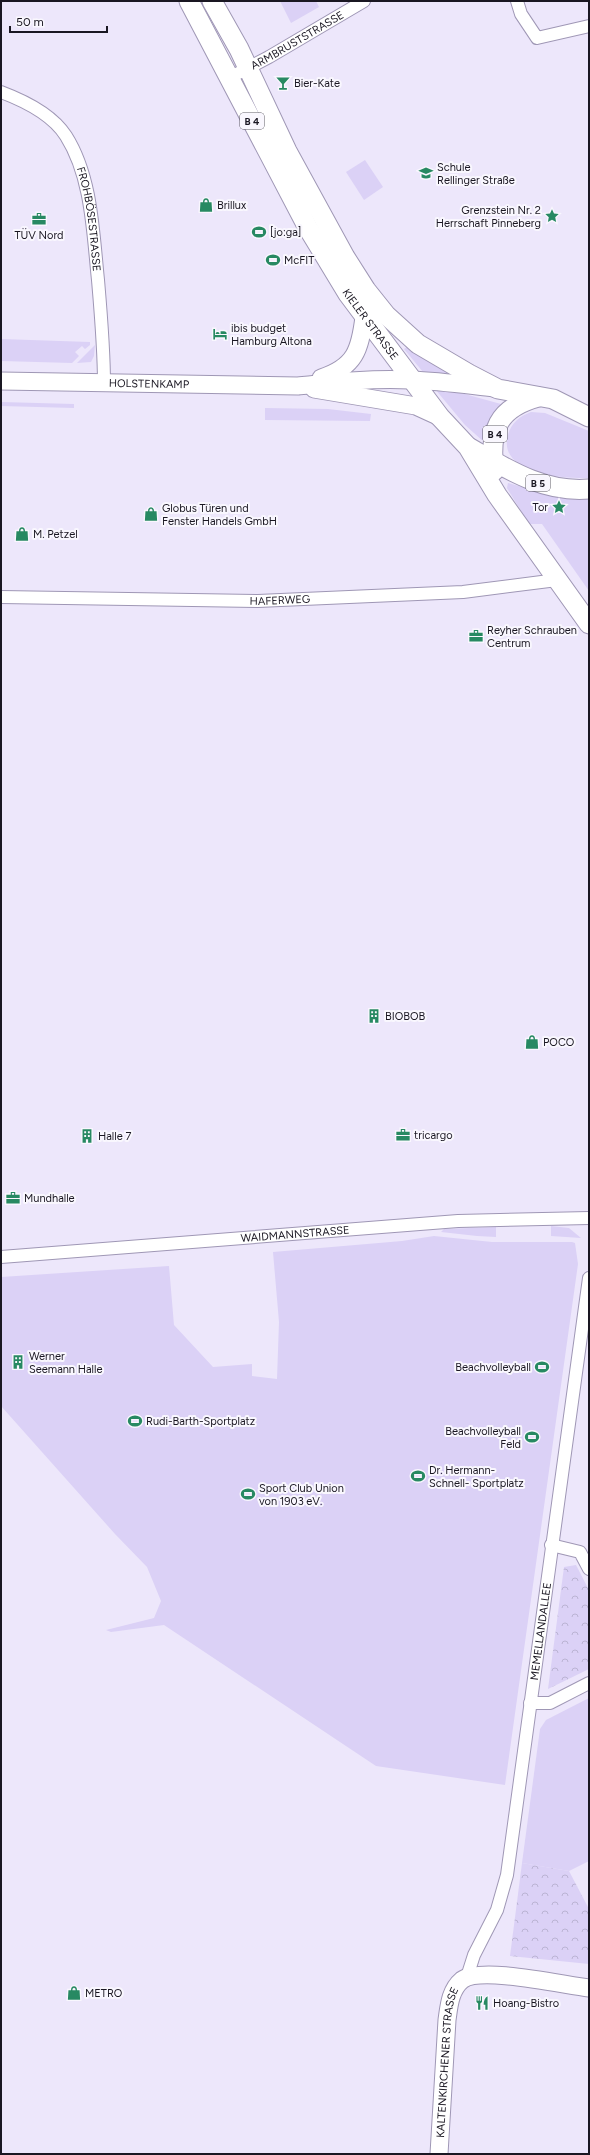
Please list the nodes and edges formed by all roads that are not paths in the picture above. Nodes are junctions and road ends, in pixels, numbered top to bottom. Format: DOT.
graph roads {
  1 [pos="189,1"];
  2 [pos="212,1"];
  3 [pos="364,1"];
  4 [pos="517,1"];
  5 [pos="589,26"];
  6 [pos="248,68"];
  7 [pos="229,78"];
  8 [pos="1,92"];
  9 [pos="364,317"];
  10 [pos="412,380"];
  11 [pos="1,381"];
  12 [pos="104,384"];
  13 [pos="298,386"];
  14 [pos="498,389"];
  15 [pos="546,398"];
  16 [pos="589,402"];
  17 [pos="440,417"];
  18 [pos="589,417"];
  19 [pos="468,447"];
  20 [pos="492,460"];
  21 [pos="589,489"];
  22 [pos="497,495"];
  23 [pos="557,580"];
  24 [pos="1,597"];
  25 [pos="589,624"];
  26 [pos="589,1218"];
  27 [pos="1,1257"];
  28 [pos="589,1278"];
  29 [pos="551,1545"];
  30 [pos="589,1569"];
  31 [pos="589,1683"];
  32 [pos="530,1703"];
  33 [pos="468,1977"];
  34 [pos="589,1988"];
  35 [pos="439,2154"];
  1 -- 7 [label="main road, KIELER STRASSE / B 4"];
  2 -- 6 [label="main road, KIELER STRASSE / B 4"];
  3 -- 6 [label="street, ARMBRUSTSTRASSE"];
  4 -- 5 [label="street"];
  6 -- 7 [label="street, ARMBRUSTSTRASSE"];
  6 -- 14 [label="main road, KIELER STRASSE / B 4"];
  7 -- 9 [label="main road, KIELER STRASSE / B 4"];
  8 -- 12 [label="street, FROHBÖSESTRASSE"];
  9 -- 10 [label="main road, KIELER STRASSE / B 4"];
  9 -- 13 [label="main road"];
  10 -- 13 [label="main road, HOLSTENKAMP"];
  10 -- 14 [label="main road, HOLSTENKAMP"];
  10 -- 17 [label="main road, KIELER STRASSE / B 4"];
  11 -- 12 [label="main road, HOLSTENKAMP"];
  12 -- 13 [label="main road, HOLSTENKAMP"];
  13 -- 17 [label="main road, HOLSTENKAMP"];
  14 -- 15 [label="main road, KIELER STRASSE / B 4"];
  15 -- 16 [label="main road"];
  15 -- 18 [label="main road, KIELER STRASSE / B 4"];
  15 -- 20 [label="main road, B 4"];
  17 -- 19 [label="main road, KIELER STRASSE / B 4"];
  19 -- 20 [label="main road, B 5"];
  19 -- 22 [label="main road, KIELER STRASSE / B 4"];
  20 -- 21 [label="main road, B 5"];
  20 -- 22 [label="main road, B 4"];
  22 -- 23 [label="main road, KIELER STRASSE / B 4"];
  23 -- 24 [label="street, HAFERWEG"];
  23 -- 25 [label="main road, KIELER STRASSE / B 4"];
  26 -- 27 [label="street, WAIDMANNSTRASSE"];
  28 -- 29 [label="street, MEMELLANDALLEE"];
  29 -- 30 [label="street"];
  29 -- 32 [label="street, MEMELLANDALLEE"];
  31 -- 32 [label="street"];
  32 -- 33 [label="street, MEMELLANDALLEE"];
  33 -- 34 [label="main road"];
  33 -- 35 [label="main road, KALTENKIRCHENER STRASSE"];
}
